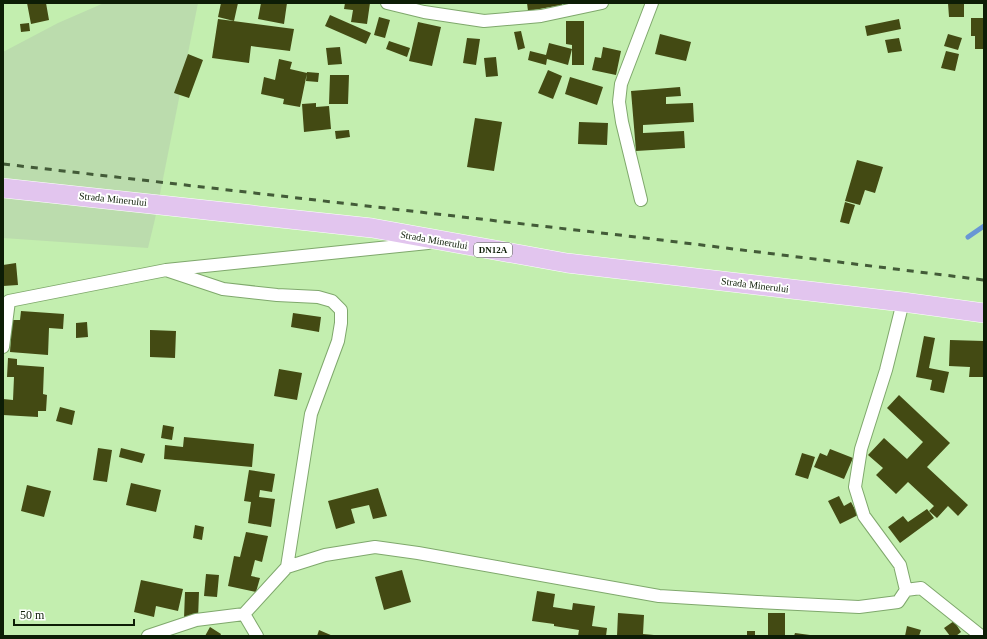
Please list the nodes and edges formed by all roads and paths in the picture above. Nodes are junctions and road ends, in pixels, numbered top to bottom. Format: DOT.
graph roads {
  1 [pos="387,3"];
  2 [pos="602,3"];
  3 [pos="652,3"];
  4 [pos="3,188"];
  5 [pos="641,200"];
  6 [pos="444,242"];
  7 [pos="166,270"];
  8 [pos="6,300"];
  9 [pos="903,302"];
  10 [pos="984,313"];
  11 [pos="3,347"];
  12 [pos="287,567"];
  13 [pos="906,590"];
  14 [pos="244,614"];
  15 [pos="148,636"];
  16 [pos="257,636"];
  17 [pos="981,636"];
  1 -- 2 [label="street"];
  3 -- 5 [label="street"];
  4 -- 6 [label="main road, Strada Minerului / DN12A"];
  6 -- 7 [label="street"];
  6 -- 9 [label="main road, Strada Minerului / DN12A"];
  7 -- 8 [label="street"];
  7 -- 12 [label="street"];
  8 -- 11 [label="street"];
  9 -- 10 [label="main road, Strada Minerului / DN12A"];
  9 -- 13 [label="street"];
  12 -- 13 [label="street"];
  12 -- 14 [label="street"];
  13 -- 17 [label="street"];
  14 -- 15 [label="street"];
  14 -- 16 [label="street"];
}
